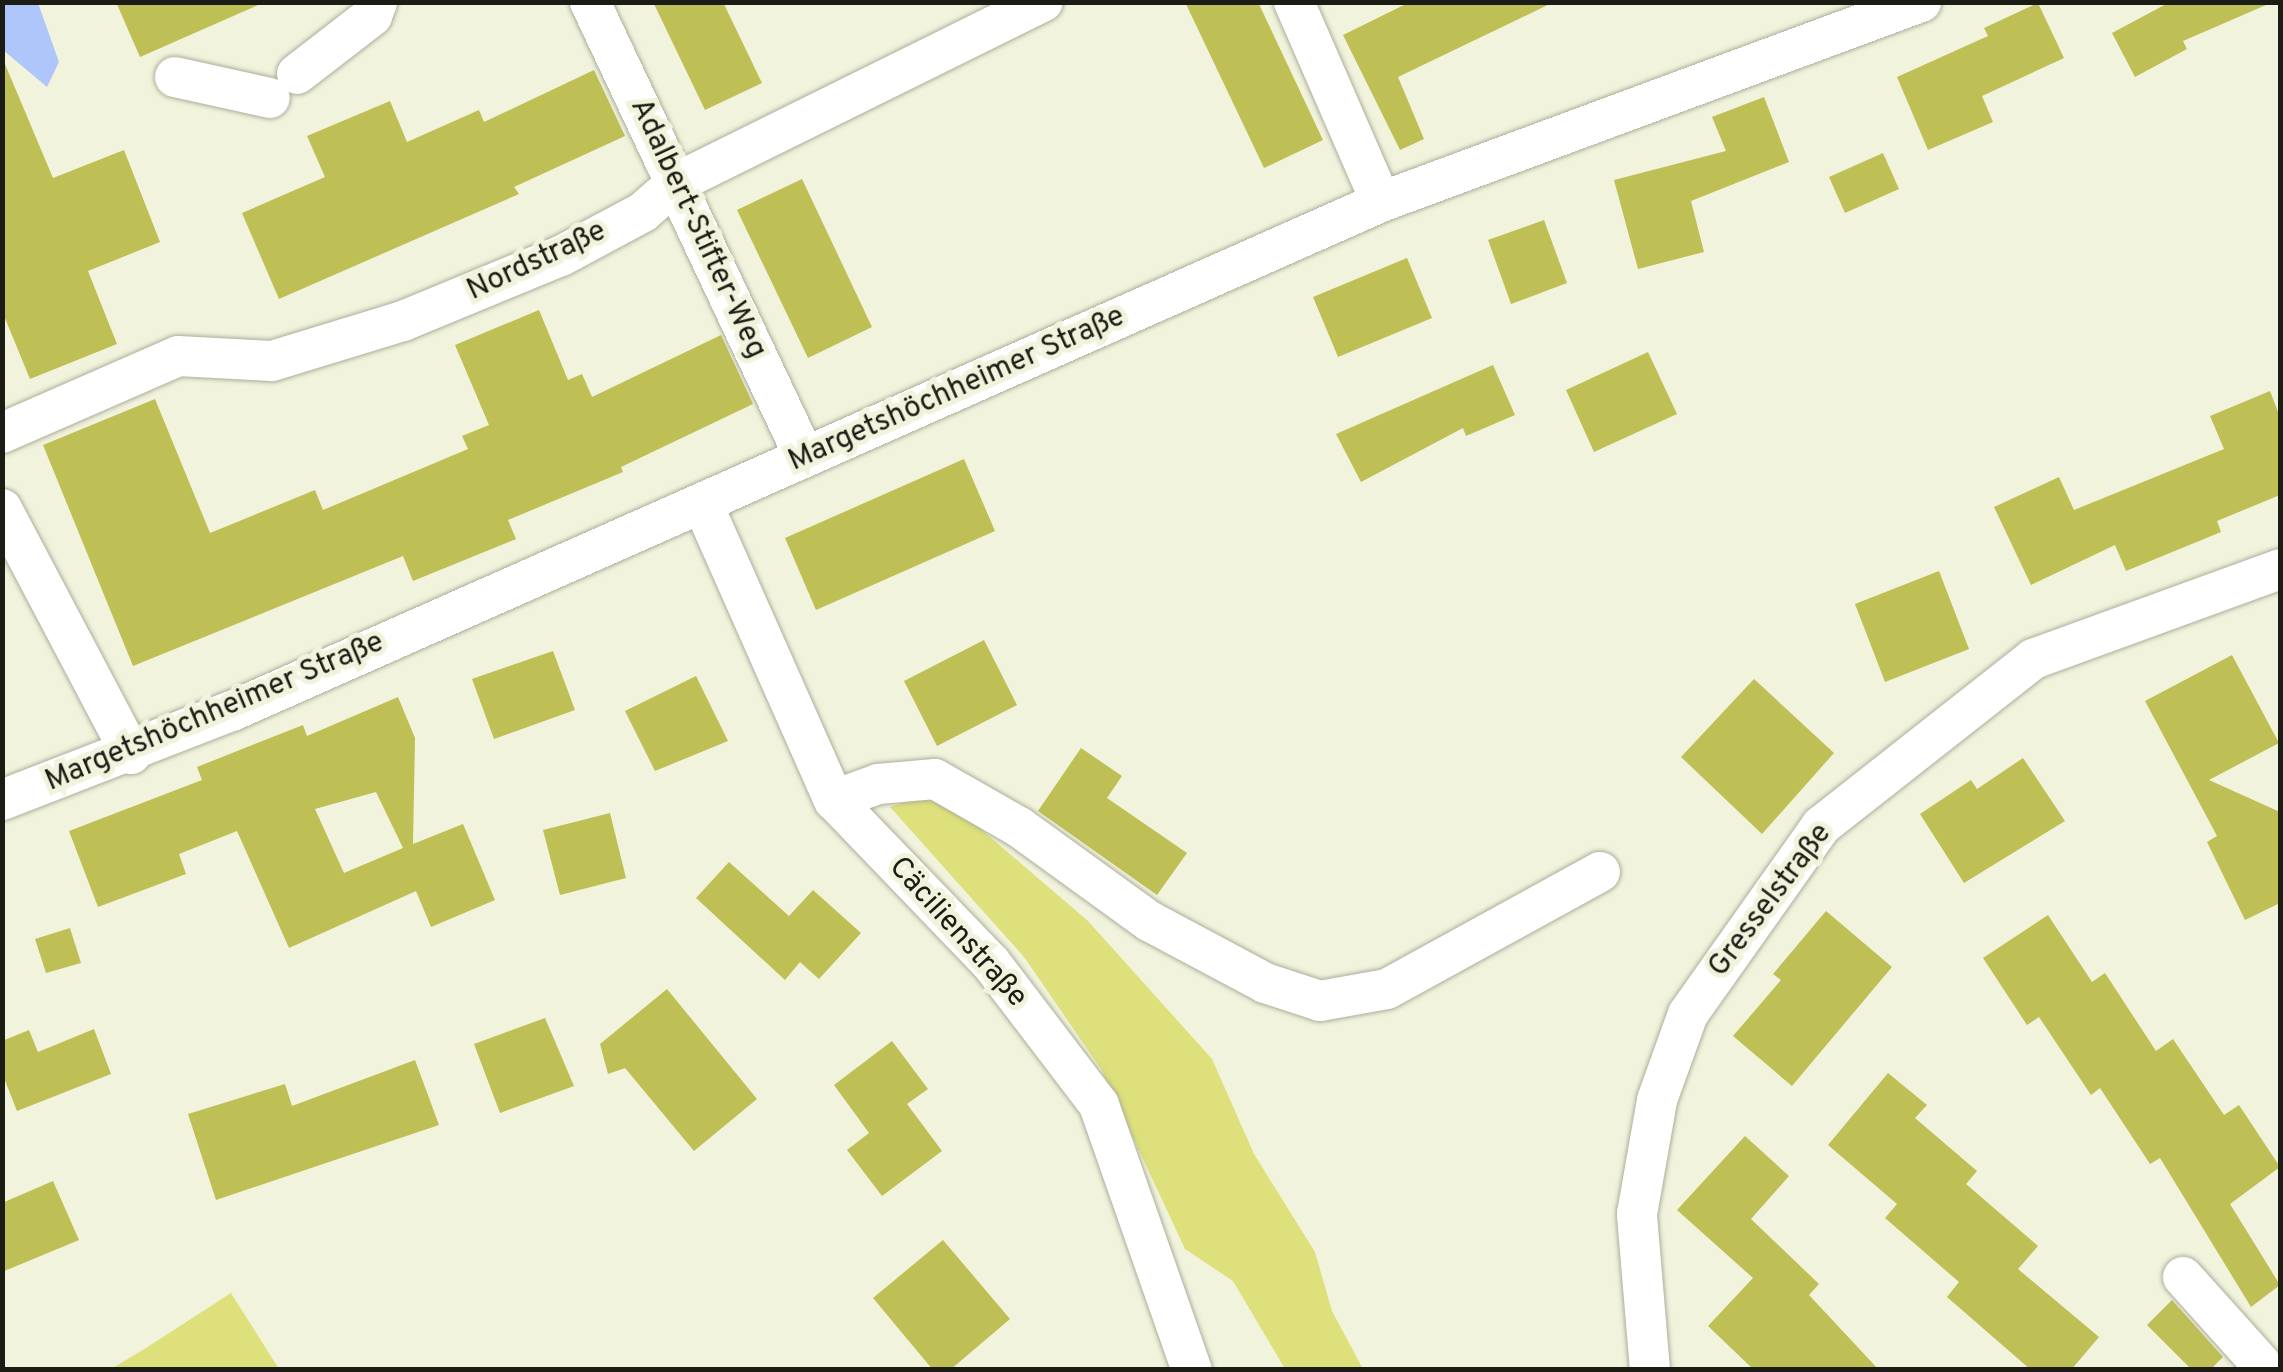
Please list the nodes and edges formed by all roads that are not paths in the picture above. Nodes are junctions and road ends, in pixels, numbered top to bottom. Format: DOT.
graph roads {
  1 [pos="377,2"];
  2 [pos="590,2"];
  3 [pos="1043,2"];
  4 [pos="1921,2"];
  5 [pos="1298,4"];
  6 [pos="175,77"];
  7 [pos="676,182"];
  8 [pos="1382,202"];
  9 [pos="2,434"];
  10 [pos="804,456"];
  11 [pos="703,505"];
  12 [pos="2,510"];
  13 [pos="2280,569"];
  14 [pos="131,754"];
  15 [pos="2,800"];
  16 [pos="834,800"];
  17 [pos="1600,872"];
  18 [pos="2182,1277"];
  19 [pos="2267,1359"];
  20 [pos="1192,1370"];
  21 [pos="1650,1370"];
  1 -- 6 [label="street"];
  2 -- 7 [label="street, Adalbert-Stifter-Weg"];
  3 -- 7 [label="street, Nordstraße"];
  4 -- 8 [label="street, Margetshöchheimer Straße"];
  5 -- 8 [label="street"];
  7 -- 9 [label="street, Nordstraße"];
  7 -- 10 [label="street, Adalbert-Stifter-Weg"];
  8 -- 10 [label="street, Margetshöchheimer Straße"];
  10 -- 11 [label="street, Margetshöchheimer Straße"];
  11 -- 14 [label="street, Margetshöchheimer Straße"];
  11 -- 16 [label="street, Cäcilienstraße"];
  12 -- 14 [label="street"];
  13 -- 21 [label="street, Gresselstraße"];
  14 -- 15 [label="street, Margetshöchheimer Straße"];
  16 -- 17 [label="street"];
  16 -- 20 [label="street, Cäcilienstraße"];
  18 -- 19 [label="street"];
}
